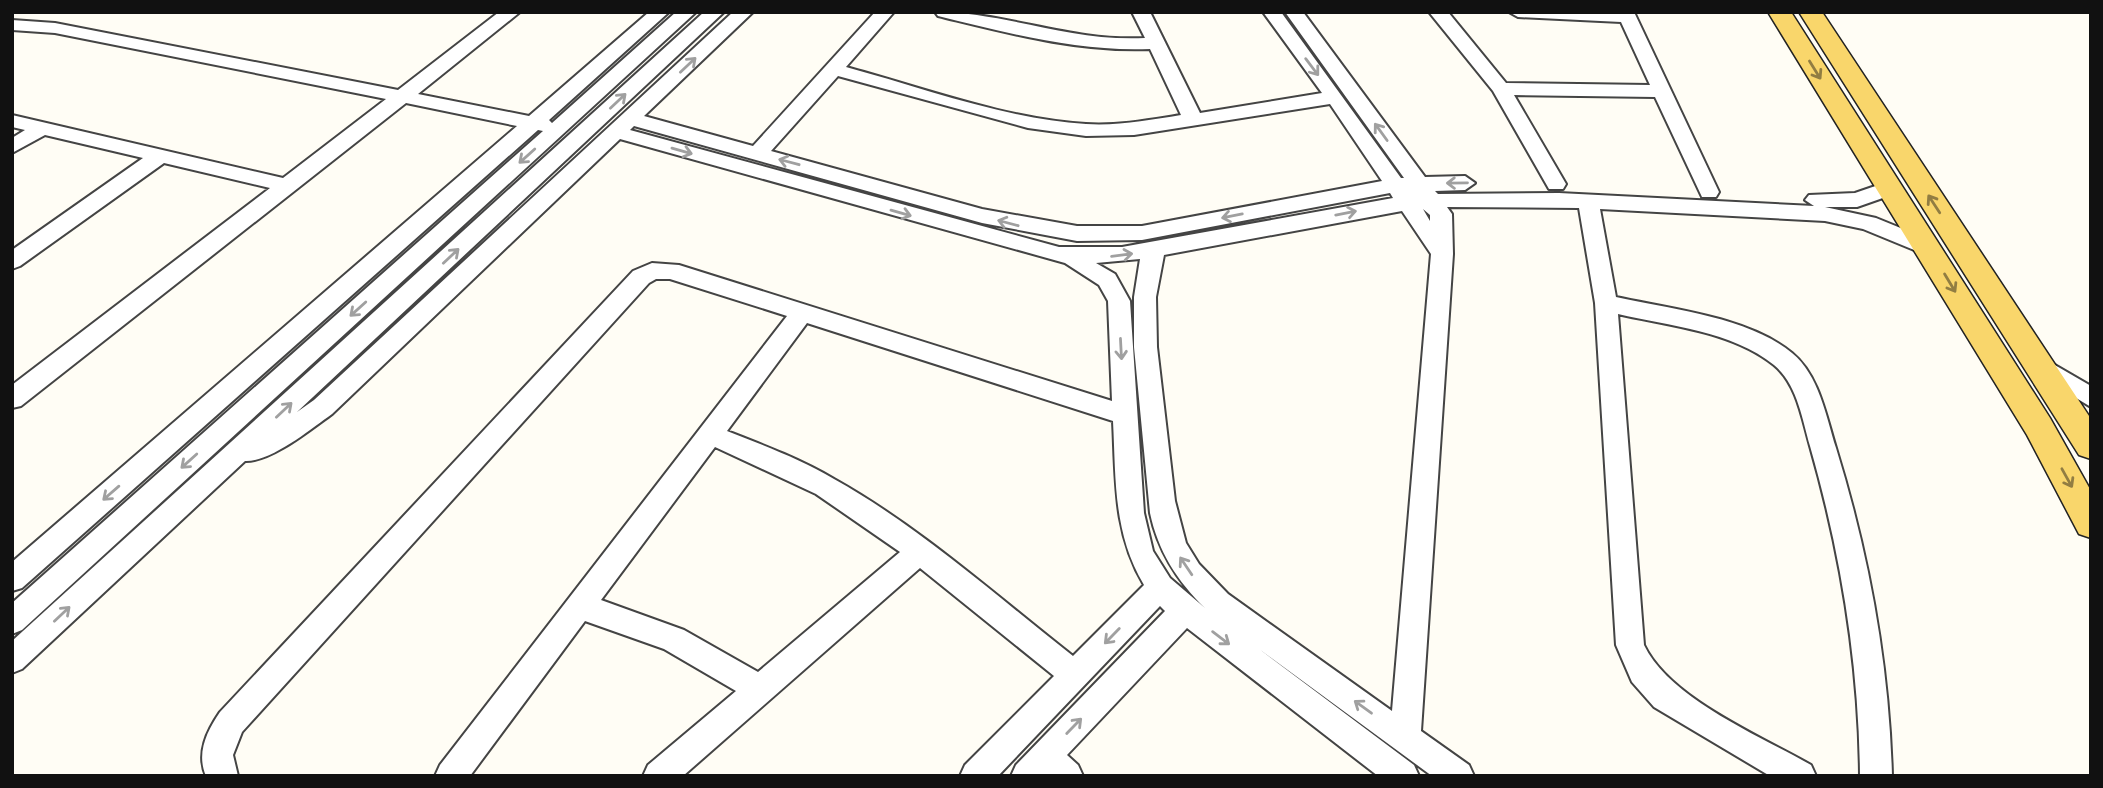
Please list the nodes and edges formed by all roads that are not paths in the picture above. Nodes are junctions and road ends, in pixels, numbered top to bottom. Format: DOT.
graph roads {
  1 [pos="53,12"];
  2 [pos="510,12"];
  3 [pos="660,12"];
  4 [pos="687,12"];
  5 [pos="715,12"];
  6 [pos="744,12"];
  7 [pos="885,12"];
  8 [pos="944,12"];
  9 [pos="1141,12"];
  10 [pos="1272,12"];
  11 [pos="1294,12"];
  12 [pos="1438,12"];
  13 [pos="1518,12"];
  14 [pos="1779,12"];
  15 [pos="1810,12"];
  16 [pos="1627,15"];
  17 [pos="12,25"];
  18 [pos="1153,43"];
  19 [pos="834,69"];
  20 [pos="1501,89"];
  21 [pos="1663,91"];
  22 [pos="409,92"];
  23 [pos="1335,97"];
  24 [pos="1193,119"];
  25 [pos="552,120"];
  26 [pos="12,121"];
  27 [pos="623,125"];
  28 [pos="42,128"];
  29 [pos="12,147"];
  30 [pos="758,153"];
  31 [pos="160,156"];
  32 [pos="1556,184"];
  33 [pos="288,186"];
  34 [pos="1890,188"];
  35 [pos="1408,191"];
  36 [pos="1709,192"];
  37 [pos="1432,201"];
  38 [pos="1588,201"];
  39 [pos="1927,247"];
  40 [pos="1154,249"];
  41 [pos="1442,254"];
  42 [pos="1069,256"];
  43 [pos="12,261"];
  44 [pos="1605,303"];
  45 [pos="802,313"];
  46 [pos="2041,366"];
  47 [pos="2091,398"];
  48 [pos="12,399"];
  49 [pos="1125,415"];
  50 [pos="710,435"];
  51 [pos="2091,446"];
  52 [pos="231,459"];
  53 [pos="2091,524"];
  54 [pos="918,553"];
  55 [pos="12,579"];
  56 [pos="1160,587"];
  57 [pos="580,607"];
  58 [pos="1185,610"];
  59 [pos="12,621"];
  60 [pos="12,660"];
  61 [pos="1075,675"];
  62 [pos="760,691"];
  63 [pos="1405,737"];
  64 [pos="1046,769"];
  65 [pos="222,776"];
  66 [pos="451,776"];
  67 [pos="659,776"];
  68 [pos="976,776"];
  69 [pos="1403,776"];
  70 [pos="1458,776"];
  71 [pos="1800,776"];
  72 [pos="1876,776"];
  1 -- 22 [label="street"];
  2 -- 22 [label="street"];
  3 -- 25 [label="street"];
  4 -- 25 [label="street"];
  52 -- 5 [label="street, one-way"];
  27 -- 6 [label="street, one-way"];
  7 -- 19 [label="street"];
  8 -- 18 [label="street"];
  9 -- 18 [label="street"];
  10 -- 23 [label="street, one-way"];
  35 -- 11 [label="street, one-way"];
  12 -- 20 [label="street"];
  13 -- 16 [label="street"];
  14 -- 34 [label="main road, one-way"];
  46 -- 15 [label="main road, one-way"];
  16 -- 21 [label="street"];
  17 -- 22 [label="street"];
  18 -- 24 [label="street"];
  19 -- 24 [label="street"];
  19 -- 30 [label="street"];
  20 -- 21 [label="street"];
  20 -- 32 [label="street"];
  21 -- 36 [label="street"];
  22 -- 25 [label="street"];
  22 -- 33 [label="street"];
  23 -- 24 [label="street"];
  23 -- 35 [label="street"];
  25 -- 55 [label="street, one-way"];
  25 -- 59 [label="street, one-way"];
  26 -- 28 [label="street"];
  27 -- 30 [label="street"];
  27 -- 42 [label="street, one-way"];
  27 -- 52 [label="street"];
  28 -- 29 [label="street"];
  28 -- 31 [label="street"];
  35 -- 30 [label="street, one-way"];
  31 -- 33 [label="street"];
  31 -- 43 [label="street"];
  32 -- 35 [label="street, one-way"];
  32 -- 36 [label="street"];
  33 -- 48 [label="street"];
  34 -- 36 [label="street"];
  34 -- 39 [label="main road"];
  35 -- 37 [label="street"];
  40 -- 35 [label="street, one-way"];
  35 -- 41 [label="street"];
  37 -- 38 [label="street"];
  37 -- 41 [label="street"];
  38 -- 39 [label="street"];
  38 -- 44 [label="street"];
  39 -- 53 [label="main road, one-way"];
  42 -- 40 [label="street, one-way"];
  63 -- 40 [label="street, one-way"];
  41 -- 63 [label="street"];
  42 -- 49 [label="street, one-way"];
  44 -- 71 [label="street"];
  44 -- 72 [label="street"];
  45 -- 49 [label="street"];
  45 -- 50 [label="street"];
  45 -- 65 [label="street"];
  46 -- 47 [label="street"];
  46 -- 51 [label="main road"];
  49 -- 56 [label="street"];
  50 -- 54 [label="street"];
  50 -- 57 [label="street"];
  60 -- 52 [label="street, one-way"];
  54 -- 61 [label="street"];
  54 -- 62 [label="street"];
  56 -- 58 [label="street"];
  56 -- 61 [label="street, one-way"];
  57 -- 62 [label="street"];
  57 -- 66 [label="street"];
  64 -- 58 [label="street, one-way"];
  58 -- 69 [label="street, one-way"];
  61 -- 68 [label="street"];
  62 -- 67 [label="street"];
  63 -- 70 [label="street"];
}
